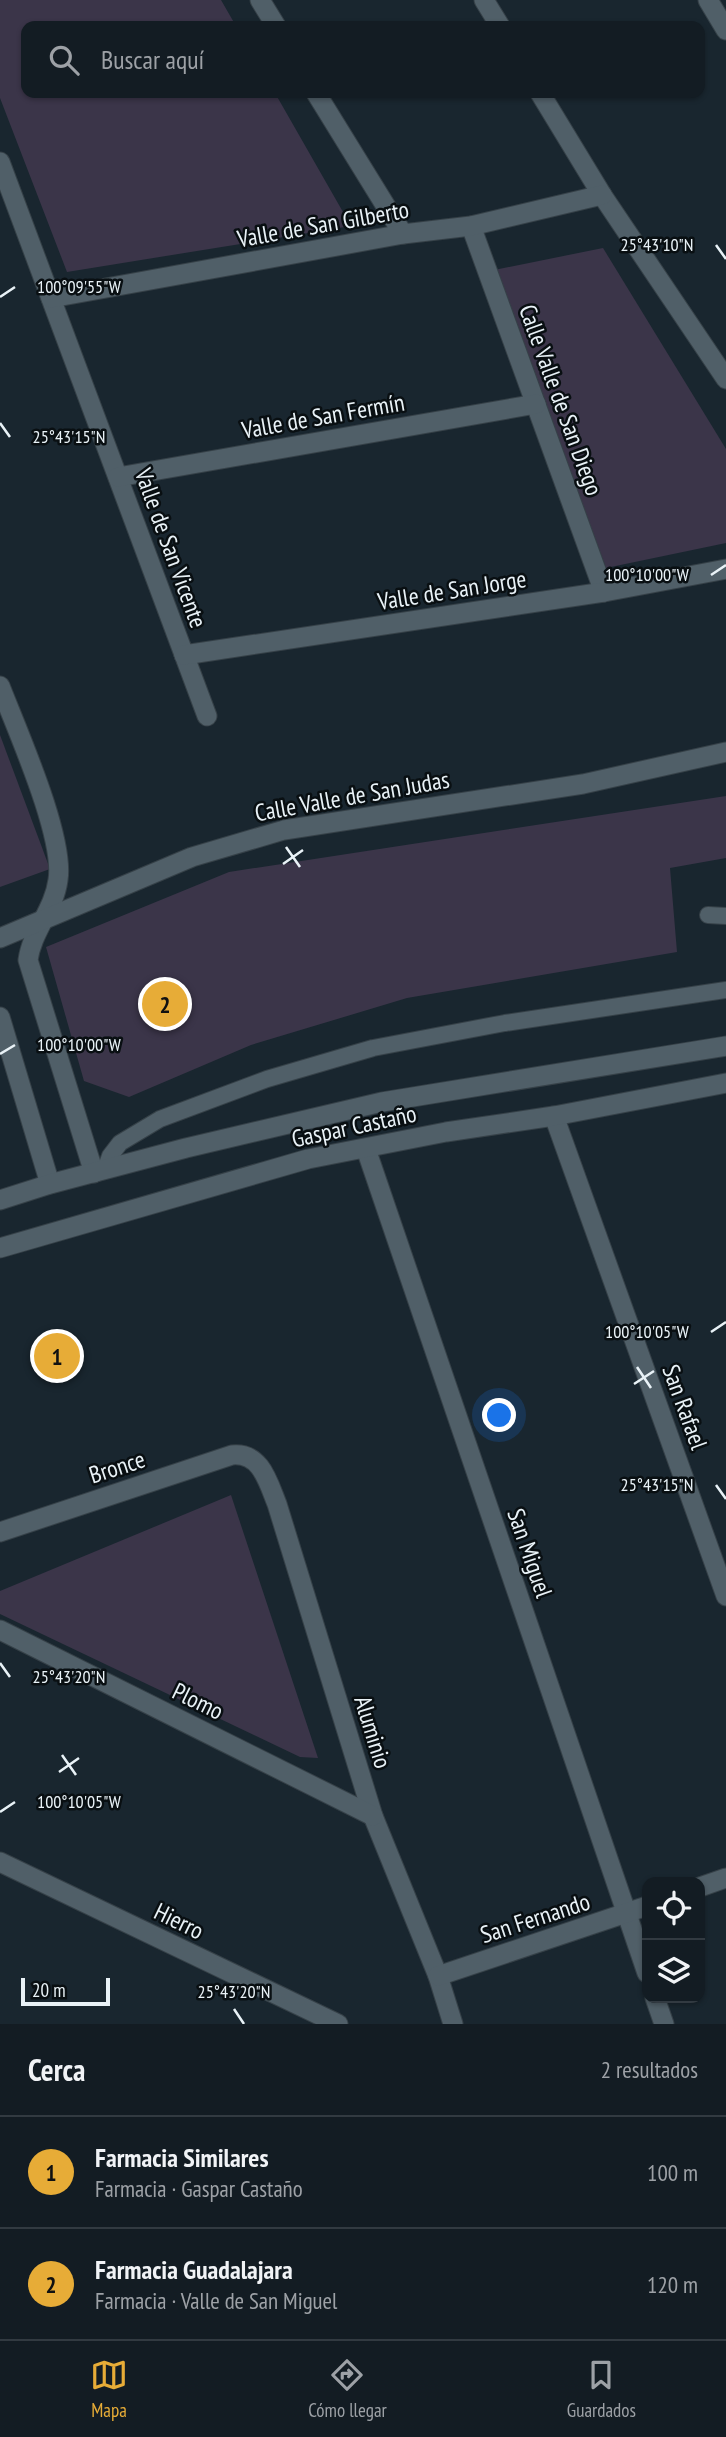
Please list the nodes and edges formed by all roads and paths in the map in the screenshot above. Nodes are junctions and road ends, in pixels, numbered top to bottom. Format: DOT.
graph roads {
  1 [pos="260,0"];
  2 [pos="484,0"];
  3 [pos="708,0"];
  4 [pos="273,21"];
  5 [pos="497,21"];
  6 [pos="726,30"];
  7 [pos="320,98"];
  8 [pos="543,98"];
  9 [pos="0,162"];
  10 [pos="602,195"];
  11 [pos="471,226"];
  12 [pos="403,234"];
  13 [pos="51,298"];
  14 [pos="726,379"];
  15 [pos="536,404"];
  16 [pos="118,477"];
  17 [pos="726,569"];
  18 [pos="604,592"];
  19 [pos="184,655"];
  20 [pos="0,686"];
  21 [pos="207,716"];
  22 [pos="726,752"];
  23 [pos="708,915"];
  24 [pos="726,916"];
  25 [pos="45,917"];
  26 [pos="0,938"];
  27 [pos="726,990"];
  28 [pos="0,1017"];
  29 [pos="726,1046"];
  30 [pos="726,1083"];
  31 [pos="554,1116"];
  32 [pos="366,1149"];
  33 [pos="99,1171"];
  34 [pos="50,1184"];
  35 [pos="0,1200"];
  36 [pos="0,1248"];
  37 [pos="249,1457"];
  38 [pos="0,1532"];
  39 [pos="726,1596"];
  40 [pos="0,1630"];
  41 [pos="373,1816"];
  42 [pos="0,1862"];
  43 [pos="726,1878"];
  44 [pos="705,1885"];
  45 [pos="642,1908"];
  46 [pos="628,1913"];
  47 [pos="642,1957"];
  48 [pos="438,1976"];
  49 [pos="657,2003"];
  50 [pos="338,2024"];
  51 [pos="453,2024"];
  52 [pos="664,2024"];
  1 -- 4 [label="street"];
  2 -- 5 [label="street"];
  3 -- 6 [label="street"];
  7 -- 12 [label="street"];
  8 -- 10 [label="street"];
  9 -- 13 [label="street, Valle de San Vicente"];
  10 -- 11 [label="street, Valle de San Gilberto"];
  10 -- 14 [label="street"];
  11 -- 12 [label="street, Valle de San Gilberto"];
  11 -- 15 [label="street, Calle Valle de San Diego"];
  12 -- 13 [label="street, Valle de San Gilberto"];
  13 -- 16 [label="street, Valle de San Vicente"];
  15 -- 16 [label="street, Valle de San Fermín"];
  15 -- 18 [label="street, Calle Valle de San Diego"];
  16 -- 19 [label="street, Valle de San Vicente"];
  17 -- 18 [label="street, Valle de San Jorge"];
  18 -- 19 [label="street, Valle de San Jorge"];
  19 -- 21 [label="street, Valle de San Vicente"];
  20 -- 25 [label="street"];
  22 -- 25 [label="street, Calle Valle de San Judas"];
  23 -- 24 [label="lane"];
  25 -- 26 [label="street, Calle Valle de San Judas"];
  25 -- 33 [label="street"];
  27 -- 33 [label="lane"];
  28 -- 34 [label="street"];
  29 -- 33 [label="street, Gaspar Castaño"];
  30 -- 31 [label="street, Gaspar Castaño"];
  31 -- 32 [label="street, Gaspar Castaño"];
  31 -- 39 [label="street, San Rafael"];
  32 -- 36 [label="street, Gaspar Castaño"];
  32 -- 46 [label="street, San Miguel"];
  33 -- 34 [label="street, Gaspar Castaño"];
  34 -- 35 [label="street, Gaspar Castaño"];
  37 -- 38 [label="street, Bronce"];
  37 -- 41 [label="street, Aluminio"];
  40 -- 41 [label="street, Plomo"];
  41 -- 48 [label="street, Aluminio"];
  42 -- 50 [label="street, Hierro"];
  43 -- 44 [label="street"];
  45 -- 46 [label="street, San Fernando"];
  46 -- 47 [label="street, San Miguel"];
  46 -- 48 [label="street, San Fernando"];
  48 -- 51 [label="street, Aluminio"];
  49 -- 52 [label="street"];
}
